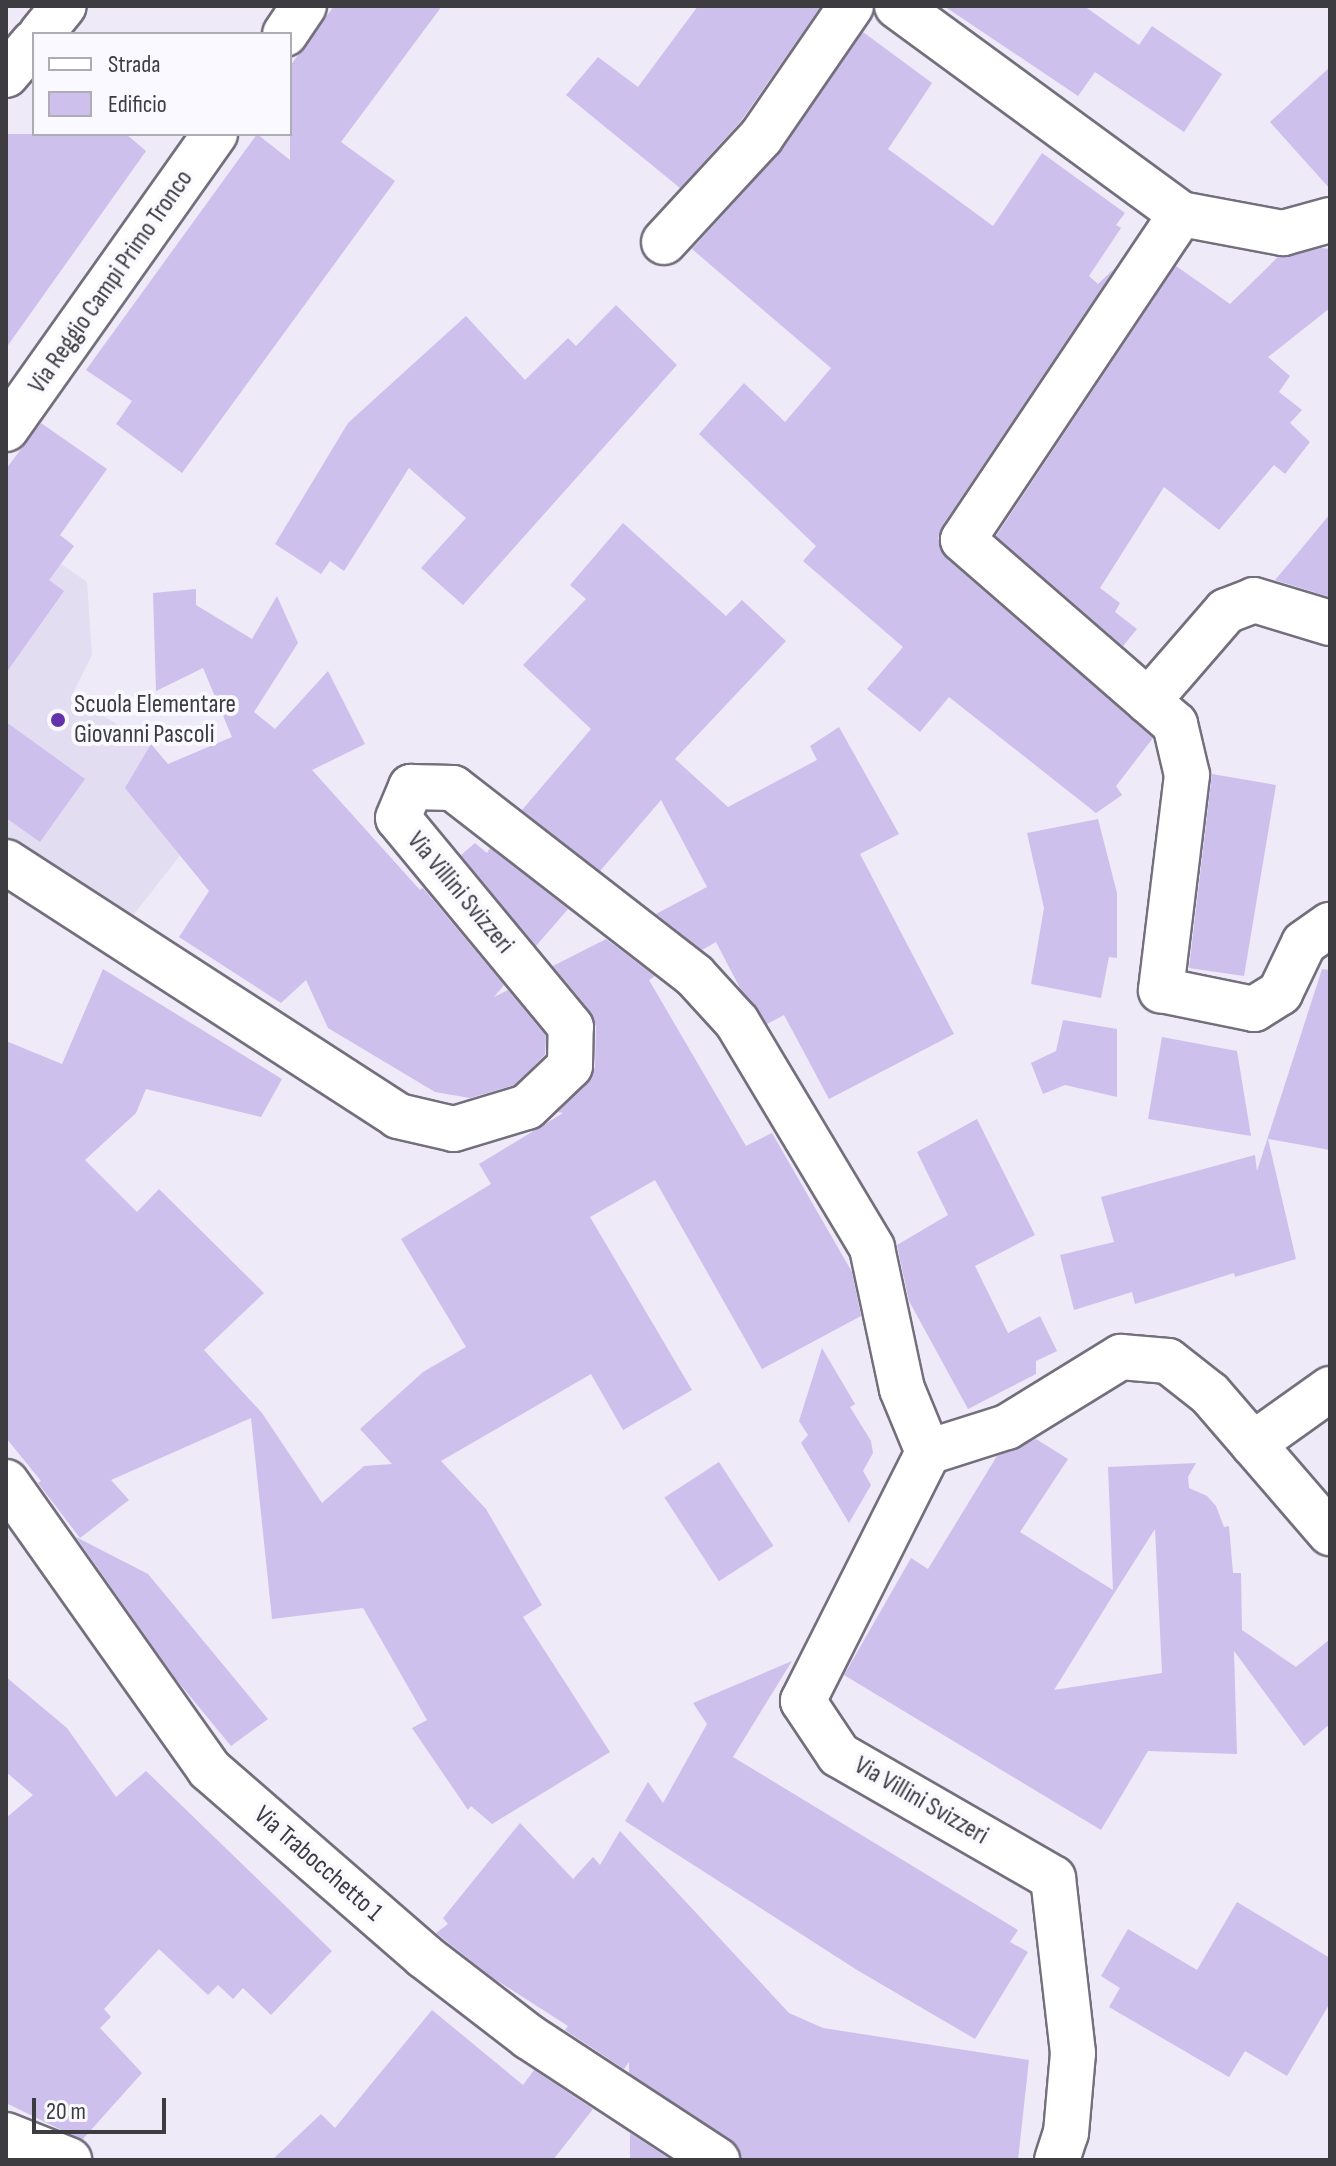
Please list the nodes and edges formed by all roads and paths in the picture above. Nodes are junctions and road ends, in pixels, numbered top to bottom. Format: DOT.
graph roads {
  1 [pos="304,6"];
  2 [pos="851,6"];
  3 [pos="897,6"];
  4 [pos="286,32"];
  5 [pos="32,47"];
  6 [pos="6,75"];
  7 [pos="200,140"];
  8 [pos="1181,214"];
  9 [pos="1330,220"];
  10 [pos="664,242"];
  11 [pos="6,429"];
  12 [pos="1330,623"];
  13 [pos="1148,701"];
  14 [pos="6,862"];
  15 [pos="1330,925"];
  16 [pos="1330,1389"];
  17 [pos="1253,1444"];
  18 [pos="928,1452"];
  19 [pos="6,1482"];
  20 [pos="1330,1533"];
  21 [pos="6,2135"];
  22 [pos="69,2160"];
  23 [pos="717,2160"];
  24 [pos="1057,2160"];
  1 -- 4 [label="street"];
  2 -- 10 [label="street"];
  3 -- 8 [label="street"];
  5 -- 6 [label="street"];
  7 -- 11 [label="street, Via Reggio Campi Primo Tronco"];
  8 -- 9 [label="street"];
  8 -- 13 [label="street"];
  12 -- 13 [label="street"];
  13 -- 15 [label="street"];
  14 -- 18 [label="street, Via Villini Svizzeri"];
  16 -- 17 [label="street"];
  17 -- 18 [label="street"];
  17 -- 20 [label="street"];
  18 -- 24 [label="street, Via Villini Svizzeri"];
  19 -- 23 [label="street, Via Trabocchetto 1"];
  21 -- 22 [label="street"];
}
